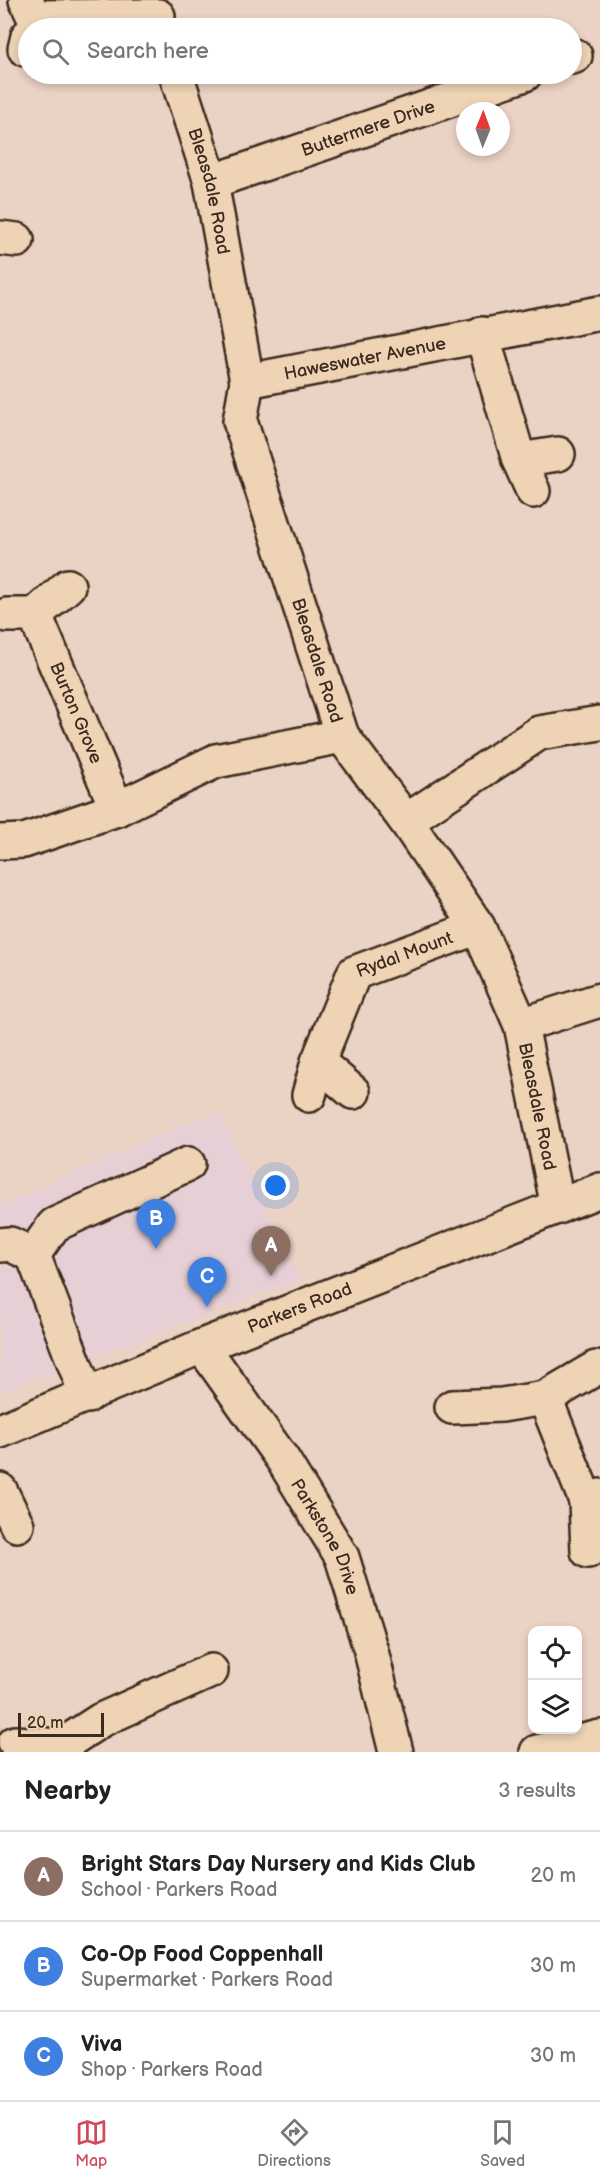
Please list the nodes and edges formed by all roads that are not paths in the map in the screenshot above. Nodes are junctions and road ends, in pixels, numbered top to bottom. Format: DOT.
graph roads {
  1 [pos="162,15"];
  2 [pos="126,18"];
  3 [pos="179,84"];
  4 [pos="496,84"];
  5 [pos="211,182"];
  6 [pos="600,313"];
  7 [pos="482,334"];
  8 [pos="247,381"];
  9 [pos="558,454"];
  10 [pos="519,460"];
  11 [pos="533,491"];
  12 [pos="68,586"];
  13 [pos="600,723"];
  14 [pos="342,736"];
  15 [pos="117,809"];
  16 [pos="406,821"];
  17 [pos="0,842"];
  18 [pos="478,927"];
  19 [pos="600,1000"];
  20 [pos="521,1025"];
  21 [pos="318,1062"];
  22 [pos="353,1092"];
  23 [pos="309,1095"];
  24 [pos="188,1164"];
  25 [pos="600,1190"];
  26 [pos="558,1207"];
  27 [pos="0,1245"];
  28 [pos="33,1256"];
  29 [pos="202,1346"];
  30 [pos="596,1368"];
  31 [pos="87,1396"];
  32 [pos="545,1398"];
  33 [pos="452,1407"];
  34 [pos="0,1431"];
  35 [pos="0,1490"];
  36 [pos="593,1498"];
  37 [pos="17,1525"];
  38 [pos="588,1551"];
  39 [pos="211,1671"];
  40 [pos="600,1737"];
  41 [pos="15,1743"];
  42 [pos="62,1749"];
  43 [pos="396,1752"];
  44 [pos="537,1752"];
  1 -- 2 [label="street"];
  3 -- 5 [label="street, Bleasdale Road"];
  4 -- 5 [label="street, Buttermere Drive"];
  5 -- 8 [label="street, Bleasdale Road"];
  6 -- 7 [label="street, Haweswater Avenue"];
  7 -- 8 [label="street, Haweswater Avenue"];
  7 -- 10 [label="street"];
  8 -- 14 [label="street, Bleasdale Road"];
  9 -- 10 [label="street"];
  10 -- 11 [label="street"];
  12 -- 15 [label="street, Burton Grove"];
  13 -- 16 [label="street"];
  14 -- 15 [label="street"];
  14 -- 16 [label="street, Bleasdale Road"];
  15 -- 17 [label="street"];
  16 -- 18 [label="street, Bleasdale Road"];
  18 -- 20 [label="street, Bleasdale Road"];
  18 -- 21 [label="street, Rydal Mount"];
  19 -- 20 [label="street"];
  20 -- 26 [label="street, Bleasdale Road"];
  21 -- 22 [label="street"];
  21 -- 23 [label="street, Rydal Mount"];
  24 -- 28 [label="street"];
  25 -- 26 [label="street, Parkers Road"];
  26 -- 29 [label="street, Parkers Road"];
  27 -- 28 [label="street"];
  28 -- 31 [label="street"];
  29 -- 31 [label="street, Parkers Road"];
  29 -- 43 [label="street, Parkstone Drive"];
  30 -- 32 [label="street"];
  31 -- 34 [label="street, Parkers Road"];
  32 -- 33 [label="street"];
  32 -- 36 [label="street"];
  35 -- 37 [label="street"];
  36 -- 38 [label="street"];
  39 -- 42 [label="street"];
  40 -- 44 [label="street"];
  41 -- 42 [label="street"];
}
